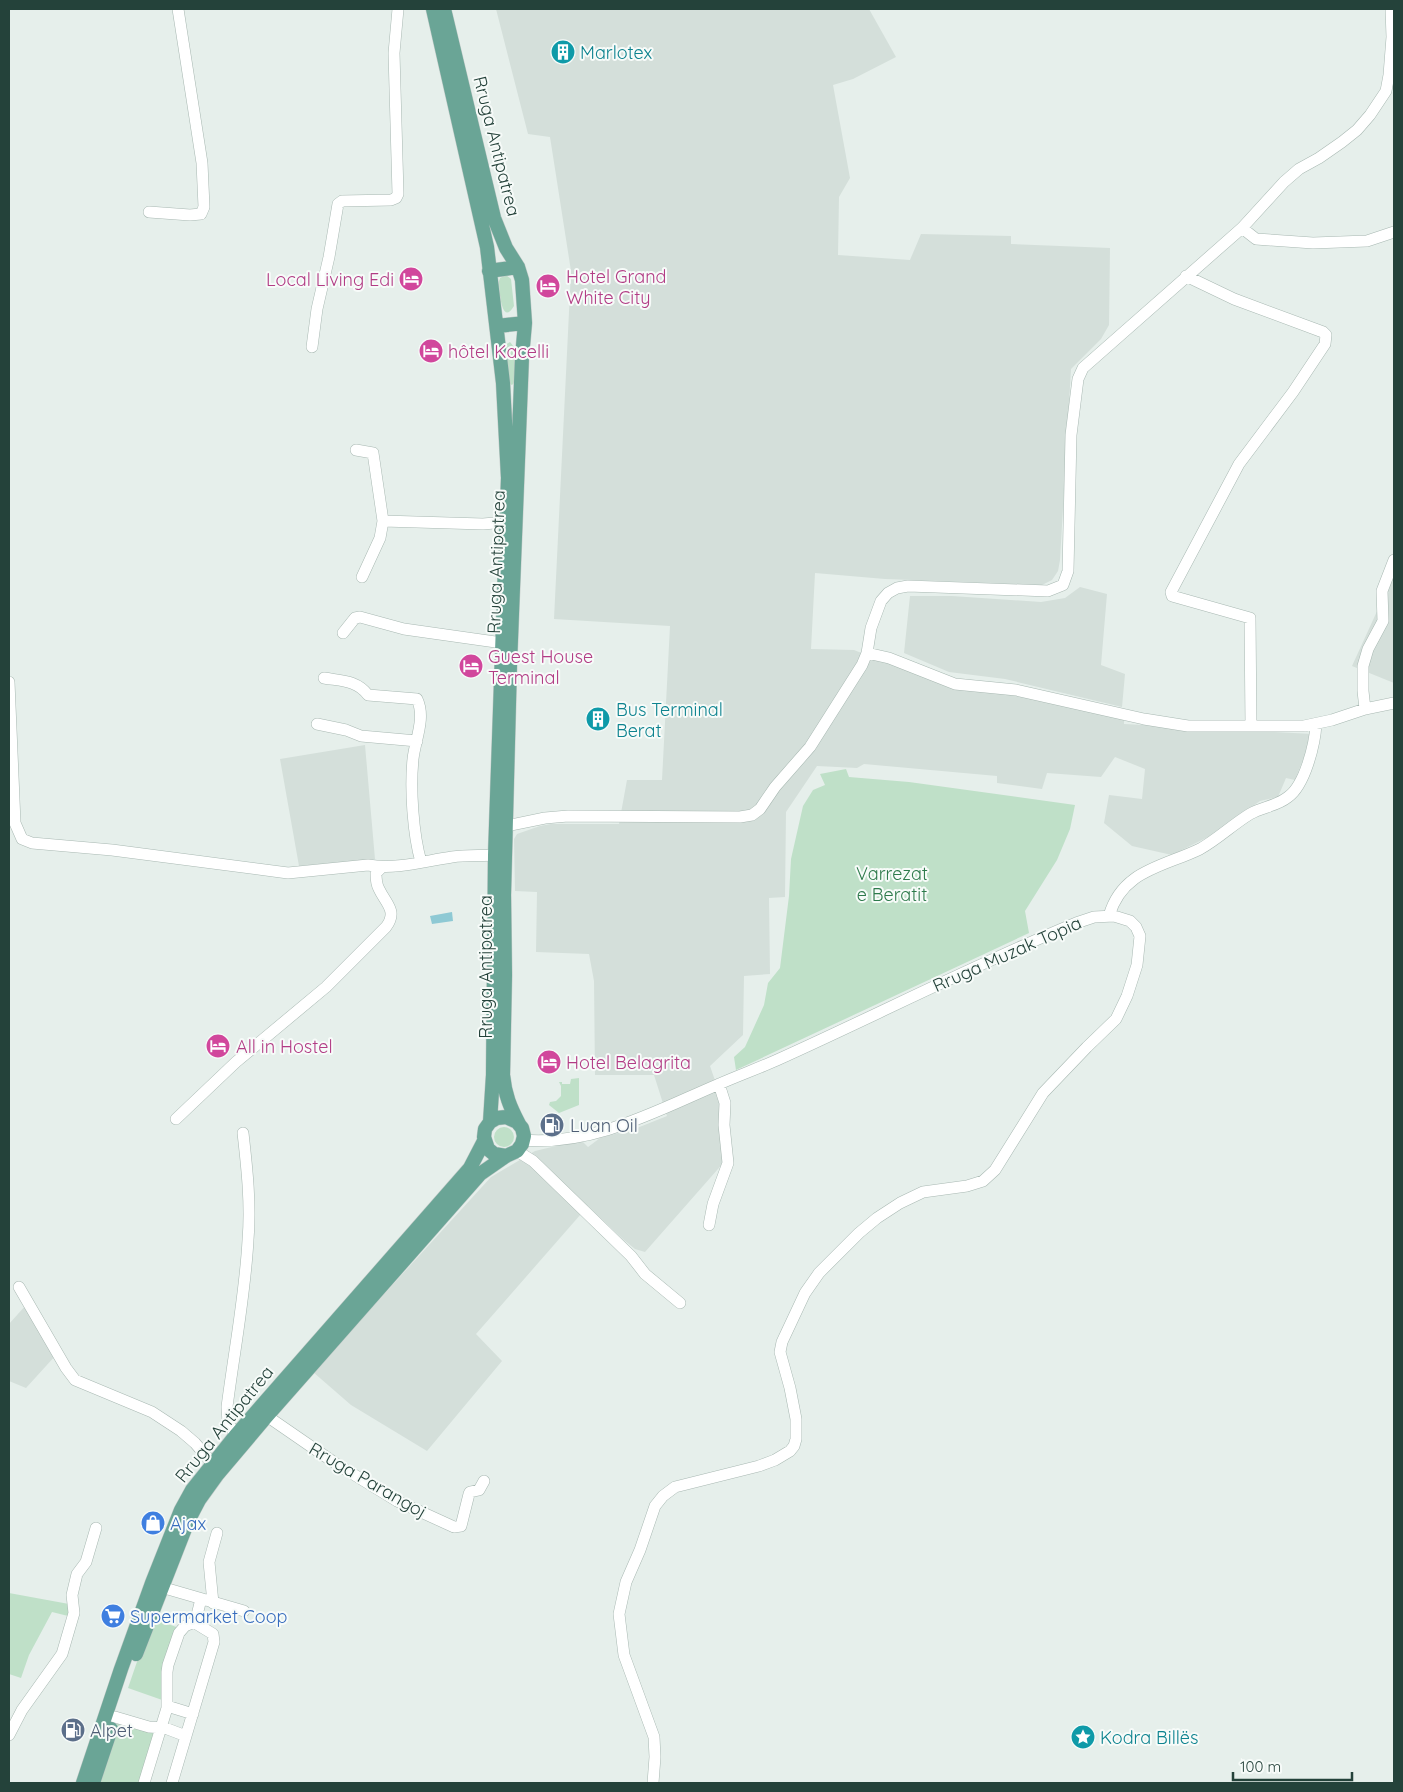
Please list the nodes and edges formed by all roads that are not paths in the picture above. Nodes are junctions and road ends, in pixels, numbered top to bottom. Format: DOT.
graph roads {
  1 [pos="178,9"];
  2 [pos="398,9"];
  3 [pos="433,9"];
  4 [pos="444,9"];
  5 [pos="1391,9"];
  6 [pos="150,212"];
  7 [pos="1242,228"];
  8 [pos="1394,232"];
  9 [pos="518,267"];
  10 [pos="490,271"];
  11 [pos="1186,276"];
  12 [pos="525,323"];
  13 [pos="497,326"];
  14 [pos="312,348"];
  15 [pos="356,450"];
  16 [pos="513,478"];
  17 [pos="383,521"];
  18 [pos="506,522"];
  19 [pos="1394,560"];
  20 [pos="362,577"];
  21 [pos="343,634"];
  22 [pos="506,644"];
  23 [pos="867,653"];
  24 [pos="324,678"];
  25 [pos="9,682"];
  26 [pos="1394,703"];
  27 [pos="1366,708"];
  28 [pos="317,724"];
  29 [pos="1316,724"];
  30 [pos="1251,726"];
  31 [pos="417,742"];
  32 [pos="501,825"];
  33 [pos="495,855"];
  34 [pos="422,862"];
  35 [pos="381,868"];
  36 [pos="1109,916"];
  37 [pos="500,975"];
  38 [pos="719,1084"];
  39 [pos="176,1119"];
  40 [pos="490,1122"];
  41 [pos="520,1125"];
  42 [pos="243,1133"];
  43 [pos="484,1141"];
  44 [pos="516,1149"];
  45 [pos="709,1226"];
  46 [pos="19,1287"];
  47 [pos="680,1303"];
  48 [pos="262,1413"];
  49 [pos="236,1435"];
  50 [pos="212,1463"];
  51 [pos="484,1480"];
  52 [pos="96,1528"];
  53 [pos="217,1533"];
  54 [pos="161,1587"];
  55 [pos="201,1599"];
  56 [pos="213,1603"];
  57 [pos="244,1611"];
  58 [pos="195,1622"];
  59 [pos="167,1706"];
  60 [pos="193,1714"];
  61 [pos="115,1717"];
  62 [pos="161,1727"];
  63 [pos="9,1735"];
  64 [pos="186,1736"];
  65 [pos="83,1783"];
  66 [pos="93,1783"];
  67 [pos="144,1783"];
  68 [pos="172,1783"];
  69 [pos="653,1783"];
  1 -- 6 [label="street"];
  2 -- 14 [label="street"];
  3 -- 10 [label="main road, Rruga Antipatrea"];
  4 -- 9 [label="main road, Rruga Antipatrea"];
  5 -- 7 [label="street"];
  7 -- 8 [label="street"];
  7 -- 11 [label="street"];
  9 -- 10 [label="main road"];
  9 -- 12 [label="main road, Rruga Antipatrea"];
  10 -- 13 [label="main road, Rruga Antipatrea"];
  11 -- 23 [label="street"];
  11 -- 30 [label="street"];
  12 -- 13 [label="main road"];
  12 -- 16 [label="main road, Rruga Antipatrea"];
  13 -- 16 [label="main road, Rruga Antipatrea"];
  15 -- 17 [label="street"];
  16 -- 18 [label="main road, Rruga Antipatrea"];
  16 -- 22 [label="main road, Rruga Antipatrea"];
  17 -- 18 [label="street"];
  17 -- 20 [label="street"];
  18 -- 22 [label="main road, Rruga Antipatrea"];
  19 -- 27 [label="street"];
  21 -- 22 [label="street"];
  22 -- 32 [label="main road, Rruga Antipatrea"];
  23 -- 30 [label="street"];
  23 -- 32 [label="street"];
  24 -- 31 [label="street"];
  25 -- 35 [label="street"];
  26 -- 27 [label="street"];
  27 -- 29 [label="street"];
  28 -- 31 [label="street"];
  29 -- 30 [label="street"];
  29 -- 36 [label="street"];
  31 -- 34 [label="street"];
  32 -- 33 [label="main road, Rruga Antipatrea"];
  32 -- 37 [label="main road, Rruga Antipatrea"];
  33 -- 34 [label="street"];
  33 -- 37 [label="main road, Rruga Antipatrea"];
  34 -- 35 [label="street"];
  35 -- 39 [label="street"];
  36 -- 38 [label="street, Rruga Muzak Topia"];
  36 -- 69 [label="street, Rruga Muzak Topia"];
  37 -- 40 [label="main road, Rruga Antipatrea"];
  37 -- 41 [label="main road, Rruga Antipatrea"];
  38 -- 44 [label="street, Rruga Muzak Topia"];
  38 -- 45 [label="street"];
  40 -- 41 [label="main road"];
  40 -- 43 [label="main road, Rruga Antipatrea"];
  41 -- 44 [label="main road, Rruga Antipatrea"];
  42 -- 49 [label="street"];
  43 -- 44 [label="main road"];
  43 -- 48 [label="main road, Rruga Antipatrea"];
  44 -- 47 [label="street"];
  44 -- 48 [label="main road, Rruga Antipatrea"];
  46 -- 50 [label="street"];
  48 -- 49 [label="main road, Rruga Antipatrea"];
  48 -- 51 [label="street, Rruga Parangoj"];
  48 -- 54 [label="main road, Rruga Antipatrea"];
  49 -- 50 [label="main road, Rruga Antipatrea"];
  50 -- 65 [label="main road, Rruga Antipatrea"];
  52 -- 63 [label="street"];
  53 -- 56 [label="street"];
  54 -- 55 [label="street"];
  54 -- 61 [label="main road, Rruga Antipatrea"];
  55 -- 56 [label="street"];
  55 -- 58 [label="street"];
  56 -- 57 [label="street"];
  58 -- 59 [label="street"];
  58 -- 60 [label="street"];
  59 -- 60 [label="street"];
  59 -- 62 [label="street"];
  60 -- 64 [label="street"];
  61 -- 62 [label="street"];
  61 -- 66 [label="main road, Rruga Antipatrea"];
  62 -- 64 [label="street"];
  62 -- 67 [label="street"];
  64 -- 68 [label="street"];
}
